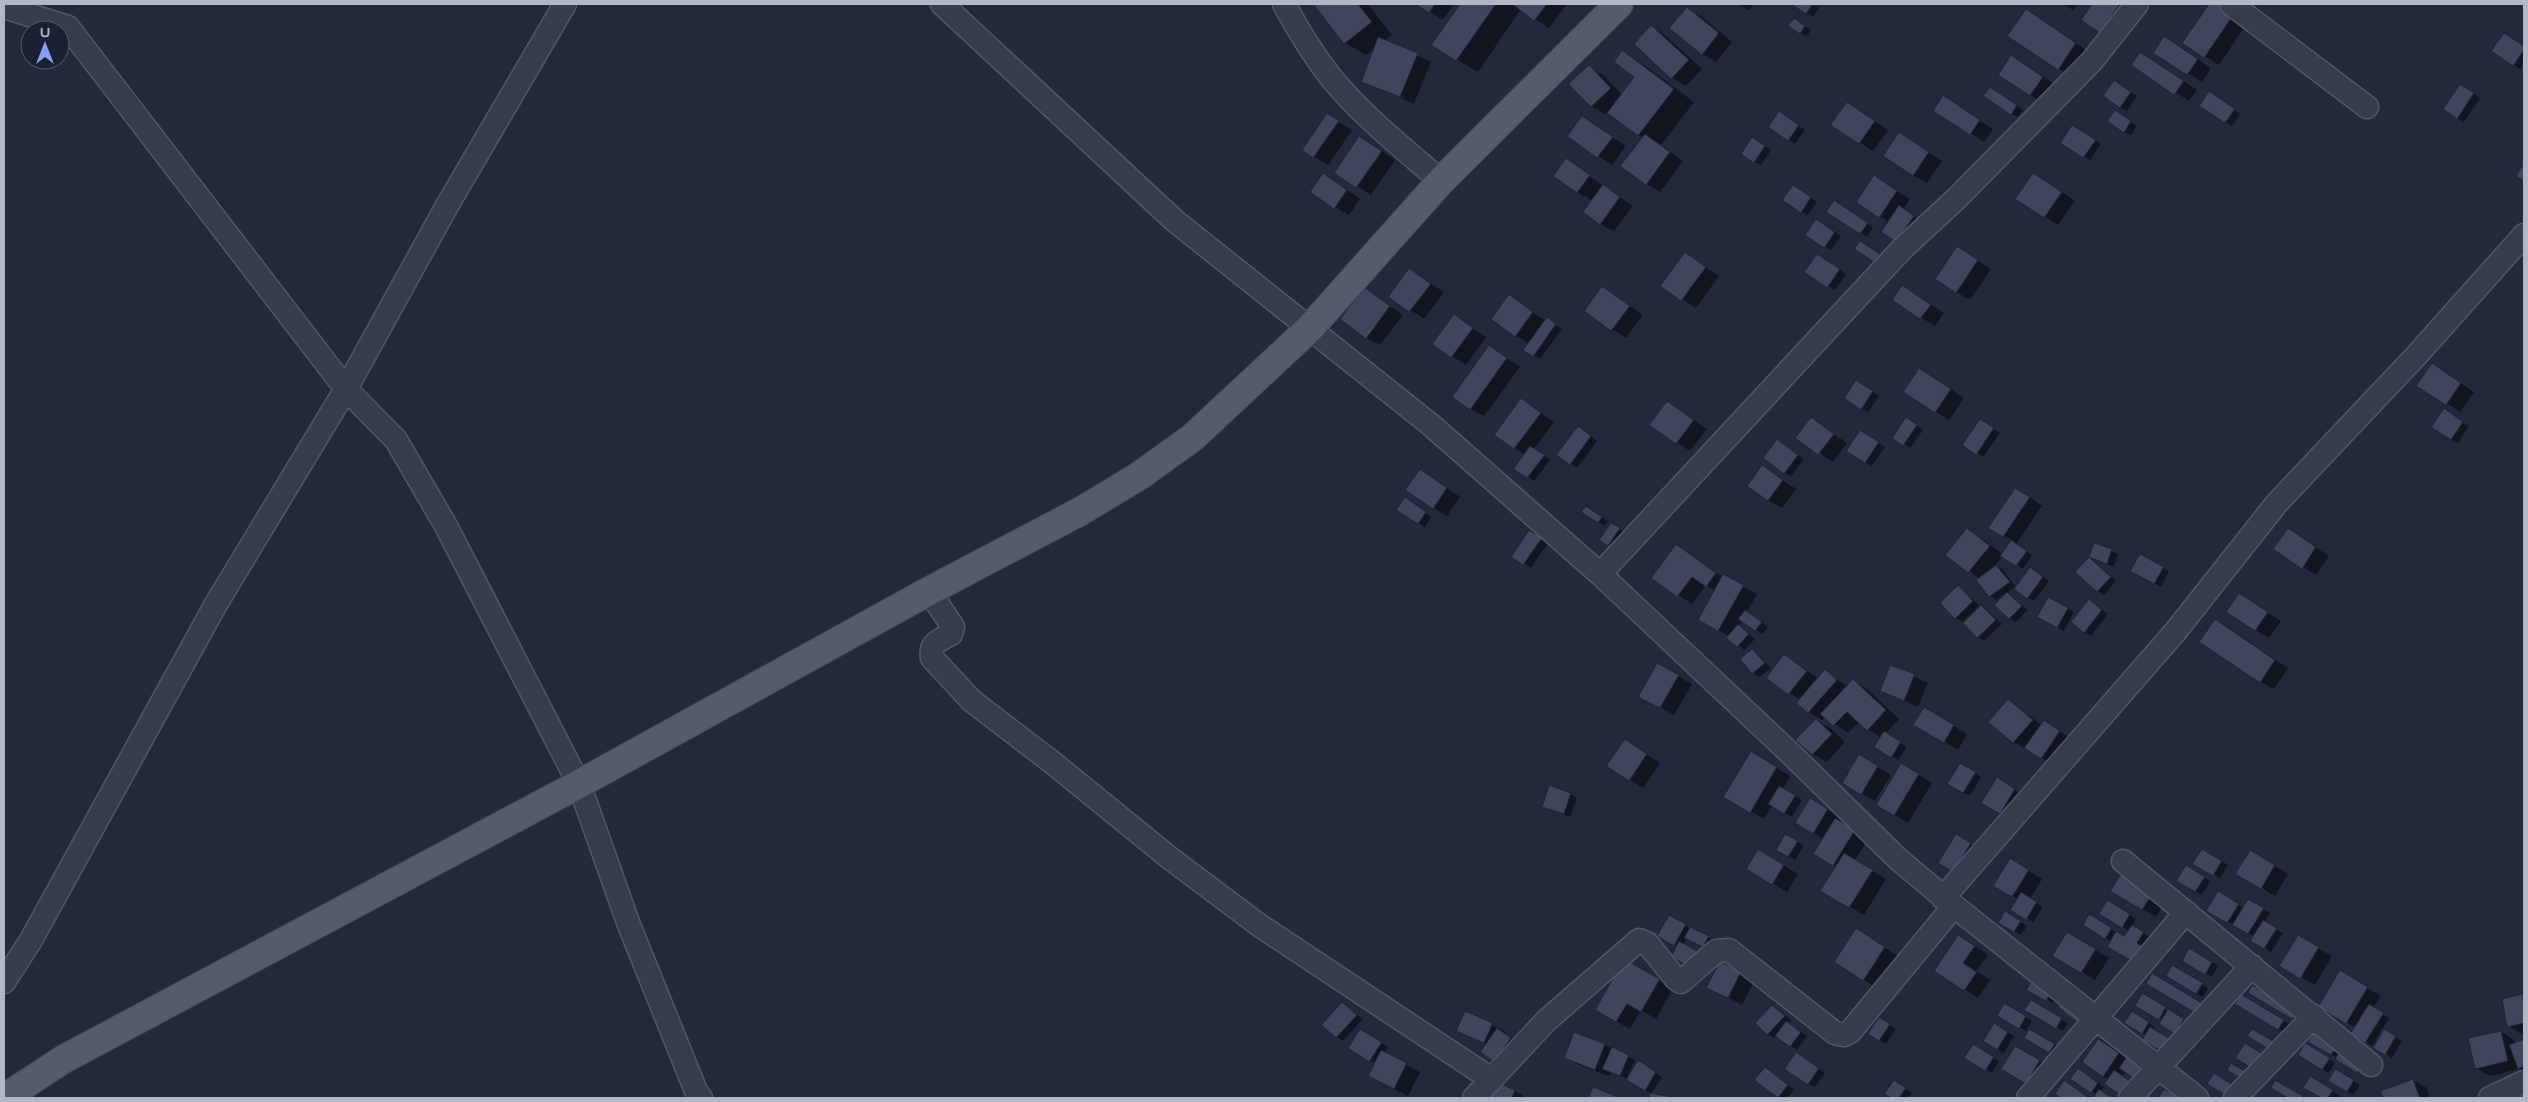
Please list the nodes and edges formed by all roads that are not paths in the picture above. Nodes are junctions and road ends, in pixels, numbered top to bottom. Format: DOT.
graph roads {
  1 [pos="52,4"];
  2 [pos="565,4"];
  3 [pos="942,4"];
  4 [pos="1284,4"];
  5 [pos="1618,4"];
  6 [pos="2137,4"];
  7 [pos="2230,4"];
  8 [pos="4,7"];
  9 [pos="46,20"];
  10 [pos="63,20"];
  11 [pos="70,30"];
  12 [pos="2367,107"];
  13 [pos="1441,181"];
  14 [pos="2524,235"];
  15 [pos="1310,328"];
  16 [pos="346,389"];
  17 [pos="1600,574"];
  18 [pos="929,591"];
  19 [pos="579,784"];
  20 [pos="2122,861"];
  21 [pos="1948,902"];
  22 [pos="2186,912"];
  23 [pos="2252,966"];
  24 [pos="4,982"];
  25 [pos="2314,1016"];
  26 [pos="2095,1017"];
  27 [pos="2371,1065"];
  28 [pos="2158,1067"];
  29 [pos="1491,1078"];
  30 [pos="2524,1082"];
  31 [pos="4,1098"];
  32 [pos="701,1098"];
  33 [pos="1474,1098"];
  34 [pos="2028,1098"];
  35 [pos="2130,1098"];
  36 [pos="2197,1098"];
  37 [pos="2235,1098"];
  38 [pos="2490,1098"];
  1 -- 10 [label="street"];
  2 -- 16 [label="street"];
  3 -- 15 [label="street"];
  4 -- 13 [label="street"];
  5 -- 13 [label="main road"];
  6 -- 17 [label="street"];
  7 -- 12 [label="street"];
  8 -- 9 [label="street"];
  11 -- 16 [label="street"];
  13 -- 15 [label="main road"];
  14 -- 21 [label="street"];
  15 -- 17 [label="street"];
  15 -- 18 [label="main road"];
  16 -- 19 [label="street"];
  16 -- 24 [label="street"];
  17 -- 21 [label="street"];
  18 -- 19 [label="main road"];
  18 -- 29 [label="street"];
  19 -- 31 [label="main road"];
  19 -- 32 [label="street"];
  20 -- 22 [label="street"];
  21 -- 26 [label="street"];
  21 -- 29 [label="street"];
  22 -- 23 [label="street"];
  22 -- 26 [label="street"];
  23 -- 25 [label="street"];
  23 -- 28 [label="street"];
  25 -- 27 [label="street"];
  25 -- 37 [label="street"];
  26 -- 28 [label="street"];
  26 -- 34 [label="street"];
  28 -- 35 [label="street"];
  28 -- 36 [label="street"];
  29 -- 33 [label="street"];
  30 -- 38 [label="street"];
}
